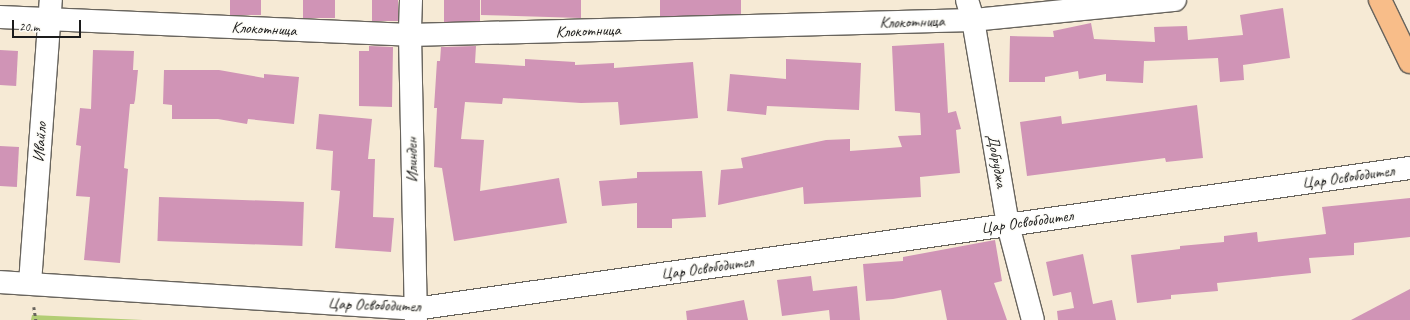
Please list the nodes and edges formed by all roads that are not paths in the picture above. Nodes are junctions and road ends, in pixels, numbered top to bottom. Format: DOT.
graph roads {
  1 [pos="411,0"];
  2 [pos="1175,0"];
  3 [pos="1380,0"];
  4 [pos="50,9"];
  5 [pos="970,10"];
  6 [pos="0,17"];
  7 [pos="410,36"];
  8 [pos="1410,62"];
  9 [pos="1410,168"];
  10 [pos="1008,225"];
  11 [pos="0,282"];
  12 [pos="30,283"];
  13 [pos="415,314"];
  14 [pos="1033,320"];
  1 -- 7 [label="street, Илинден"];
  2 -- 5 [label="street, Клокотница"];
  3 -- 8 [label="main road"];
  4 -- 6 [label="street, Клокотница"];
  4 -- 7 [label="street, Клокотница"];
  4 -- 12 [label="street, Ивайло"];
  5 -- 7 [label="street, Клокотница"];
  5 -- 10 [label="street, Добруджа"];
  7 -- 13 [label="street, Илинден"];
  9 -- 10 [label="street, Цар Освободител"];
  10 -- 13 [label="street, Цар Освободител"];
  10 -- 14 [label="street, Добруджа"];
  11 -- 12 [label="street, Цар Освободител"];
  12 -- 13 [label="street, Цар Освободител"];
}
